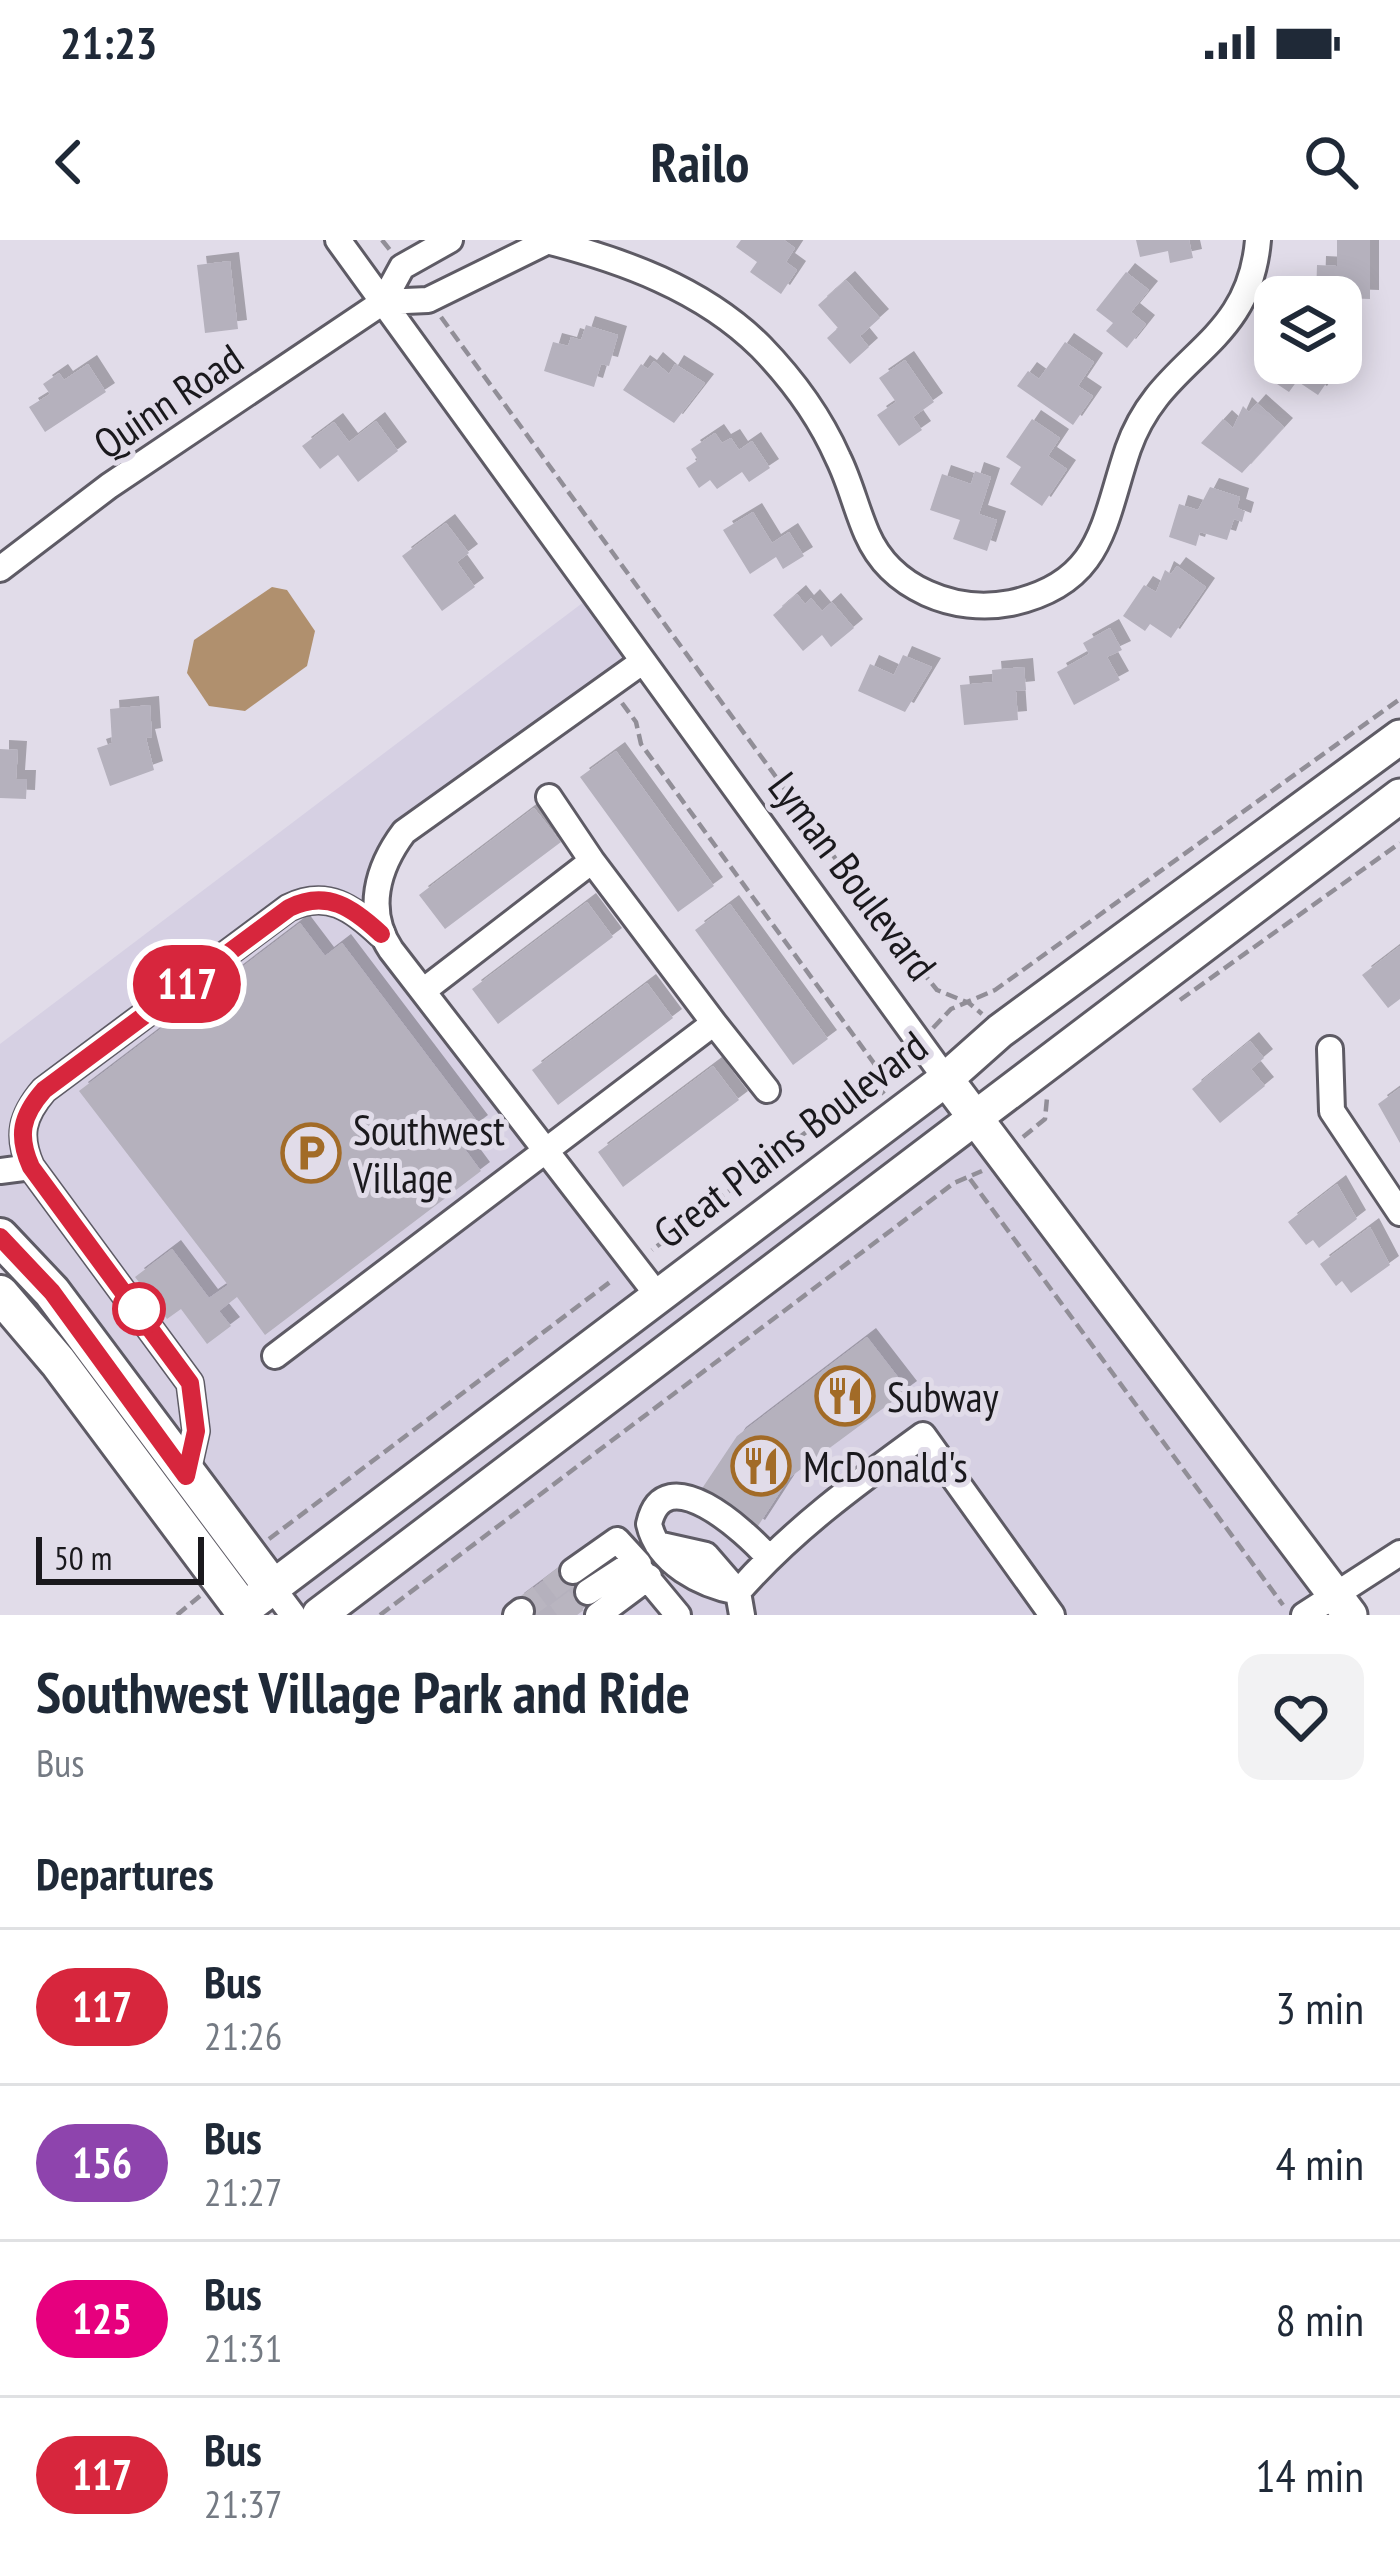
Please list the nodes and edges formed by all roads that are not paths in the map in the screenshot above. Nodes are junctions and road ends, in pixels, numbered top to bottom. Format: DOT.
graph roads {
  1 [pos="338,240"];
  2 [pos="450,240"];
  3 [pos="1258,240"];
  4 [pos="546,241"];
  5 [pos="382,302"];
  6 [pos="0,569"];
  7 [pos="642,662"];
  8 [pos="1400,737"];
  9 [pos="1400,796"];
  10 [pos="549,797"];
  11 [pos="592,862"];
  12 [pos="381,934"];
  13 [pos="423,991"];
  14 [pos="714,1023"];
  15 [pos="1330,1048"];
  16 [pos="946,1079"];
  17 [pos="767,1090"];
  18 [pos="977,1118"];
  19 [pos="546,1152"];
  20 [pos="31,1167"];
  21 [pos="0,1172"];
  22 [pos="1400,1213"];
  23 [pos="0,1237"];
  24 [pos="0,1294"];
  25 [pos="658,1296"];
  26 [pos="275,1356"];
  27 [pos="186,1476"];
  28 [pos="1400,1553"];
  29 [pos="768,1557"];
  30 [pos="644,1570"];
  31 [pos="586,1592"];
  32 [pos="740,1604"];
  33 [pos="1342,1604"];
  34 [pos="258,1608"];
  35 [pos="1040,1611"];
  36 [pos="319,1615"];
  37 [pos="678,1615"];
  38 [pos="1304,1615"];
  1 -- 5 [label="street, Lyman Boulevard"];
  2 -- 5 [label="street"];
  3 -- 4 [label="street"];
  4 -- 5 [label="street"];
  5 -- 6 [label="street, Quinn Road"];
  5 -- 7 [label="street, Lyman Boulevard"];
  7 -- 12 [label="street"];
  7 -- 16 [label="street, Lyman Boulevard"];
  8 -- 16 [label="main road, Great Plains Boulevard"];
  9 -- 18 [label="main road"];
  10 -- 11 [label="street"];
  11 -- 13 [label="street"];
  11 -- 14 [label="street"];
  12 -- 13 [label="street"];
  12 -- 20 [label="street"];
  13 -- 19 [label="street"];
  14 -- 17 [label="street"];
  14 -- 19 [label="street"];
  15 -- 22 [label="street"];
  16 -- 18 [label="main road, Lyman Boulevard"];
  16 -- 25 [label="main road, Great Plains Boulevard"];
  18 -- 33 [label="main road, Lyman Boulevard"];
  18 -- 36 [label="main road"];
  19 -- 25 [label="street"];
  19 -- 26 [label="street"];
  20 -- 21 [label="street"];
  20 -- 27 [label="street"];
  23 -- 27 [label="highway"];
  24 -- 34 [label="highway"];
  25 -- 34 [label="main road, Great Plains Boulevard"];
  27 -- 34 [label="highway"];
  28 -- 33 [label="street"];
  29 -- 32 [label="street"];
  29 -- 32 [label="street"];
  29 -- 35 [label="street"];
  30 -- 31 [label="street"];
  30 -- 31 [label="street"];
  30 -- 37 [label="street"];
  33 -- 38 [label="street"];
}
